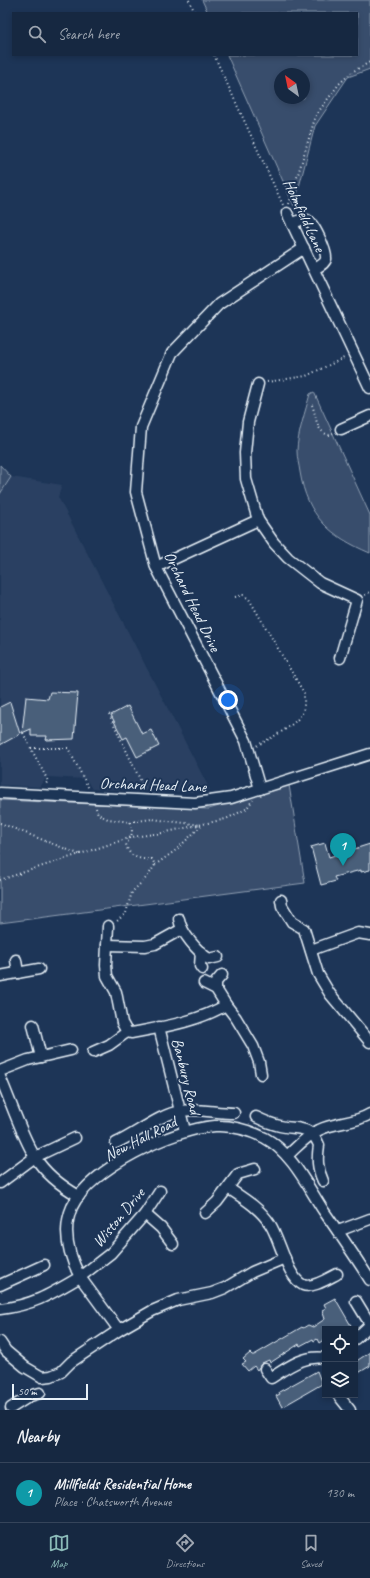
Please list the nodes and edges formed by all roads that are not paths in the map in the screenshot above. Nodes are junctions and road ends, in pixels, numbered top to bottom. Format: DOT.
graph roads {
  1 [pos="287,213"];
  2 [pos="292,224"];
  3 [pos="304,248"];
  4 [pos="314,269"];
  5 [pos="258,384"];
  6 [pos="370,388"];
  7 [pos="370,416"];
  8 [pos="341,429"];
  9 [pos="258,520"];
  10 [pos="156,567"];
  11 [pos="340,658"];
  12 [pos="370,754"];
  13 [pos="257,790"];
  14 [pos="0,793"];
  15 [pos="281,900"];
  16 [pos="108,926"];
  17 [pos="370,935"];
  18 [pos="107,944"];
  19 [pos="311,950"];
  20 [pos="201,952"];
  21 [pos="218,957"];
  22 [pos="16,960"];
  23 [pos="39,968"];
  24 [pos="202,968"];
  25 [pos="18,973"];
  26 [pos="222,975"];
  27 [pos="0,976"];
  28 [pos="204,983"];
  29 [pos="216,989"];
  30 [pos="226,1005"];
  31 [pos="33,1025"];
  32 [pos="159,1027"];
  33 [pos="127,1032"];
  34 [pos="370,1042"];
  35 [pos="71,1050"];
  36 [pos="92,1052"];
  37 [pos="41,1057"];
  38 [pos="0,1071"];
  39 [pos="261,1074"];
  40 [pos="0,1077"];
  41 [pos="179,1111"];
  42 [pos="234,1113"];
  43 [pos="370,1114"];
  44 [pos="256,1117"];
  45 [pos="185,1131"];
  46 [pos="311,1134"];
  47 [pos="75,1138"];
  48 [pos="116,1143"];
  49 [pos="287,1156"];
  50 [pos="35,1157"];
  51 [pos="256,1169"];
  52 [pos="323,1181"];
  53 [pos="0,1183"];
  54 [pos="228,1188"];
  55 [pos="160,1191"];
  56 [pos="79,1196"];
  57 [pos="205,1213"];
  58 [pos="145,1214"];
  59 [pos="370,1219"];
  60 [pos="338,1231"];
  61 [pos="173,1244"];
  62 [pos="285,1258"];
  63 [pos="44,1265"];
  64 [pos="337,1274"];
  65 [pos="80,1277"];
  66 [pos="370,1280"];
  67 [pos="0,1285"];
  68 [pos="356,1301"];
  69 [pos="0,1309"];
  70 [pos="370,1324"];
  71 [pos="119,1330"];
  72 [pos="358,1336"];
  73 [pos="0,1342"];
  74 [pos="322,1358"];
  75 [pos="265,1369"];
  76 [pos="42,1377"];
  77 [pos="340,1398"];
  78 [pos="11,1408"];
  79 [pos="350,1410"];
  1 -- 2 [label="street, Holmfield Lane"];
  2 -- 3 [label="street, Holmfield Lane"];
  2 -- 4 [label="street"];
  3 -- 4 [label="street, Holmfield Lane"];
  3 -- 10 [label="street, Orchard Head Drive"];
  4 -- 6 [label="street, Holmfield Lane"];
  5 -- 9 [label="street"];
  7 -- 8 [label="street"];
  9 -- 10 [label="street"];
  9 -- 11 [label="street"];
  10 -- 13 [label="street, Orchard Head Drive"];
  12 -- 13 [label="street, Orchard Head Lane"];
  13 -- 14 [label="street, Orchard Head Lane"];
  15 -- 19 [label="street"];
  16 -- 18 [label="street"];
  17 -- 19 [label="street"];
  18 -- 20 [label="street"];
  18 -- 33 [label="street"];
  19 -- 34 [label="street"];
  20 -- 21 [label="street"];
  20 -- 24 [label="street"];
  22 -- 25 [label="street"];
  23 -- 25 [label="street"];
  25 -- 27 [label="street"];
  26 -- 29 [label="street"];
  28 -- 29 [label="street"];
  29 -- 30 [label="street"];
  30 -- 32 [label="street"];
  30 -- 39 [label="street"];
  31 -- 37 [label="street"];
  32 -- 33 [label="street, Banbury Road"];
  32 -- 41 [label="street, Banbury Road"];
  33 -- 36 [label="street"];
  35 -- 37 [label="street"];
  37 -- 38 [label="street"];
  40 -- 50 [label="street"];
  41 -- 42 [label="street"];
  41 -- 45 [label="street, Banbury Road"];
  41 -- 48 [label="street"];
  43 -- 46 [label="street"];
  44 -- 46 [label="street"];
  45 -- 49 [label="street, New Hall Road"];
  45 -- 56 [label="street, New Hall Road"];
  46 -- 49 [label="street"];
  46 -- 52 [label="street"];
  47 -- 50 [label="street"];
  49 -- 60 [label="street, New Hall Road"];
  50 -- 53 [label="street"];
  50 -- 56 [label="street"];
  51 -- 54 [label="street"];
  54 -- 57 [label="street"];
  54 -- 62 [label="street"];
  55 -- 58 [label="street, Wiston Drive"];
  56 -- 65 [label="street, New Hall Road"];
  58 -- 61 [label="street"];
  58 -- 65 [label="street, Wiston Drive"];
  59 -- 60 [label="street"];
  60 -- 66 [label="street, New Hall Road"];
  62 -- 64 [label="street"];
  62 -- 71 [label="street"];
  63 -- 67 [label="street"];
  65 -- 69 [label="street"];
  65 -- 71 [label="street, New Hall Road"];
  68 -- 70 [label="street"];
  70 -- 72 [label="street"];
  71 -- 76 [label="street"];
  73 -- 76 [label="street"];
  74 -- 75 [label="street"];
  76 -- 78 [label="street"];
  77 -- 79 [label="street"];
}
